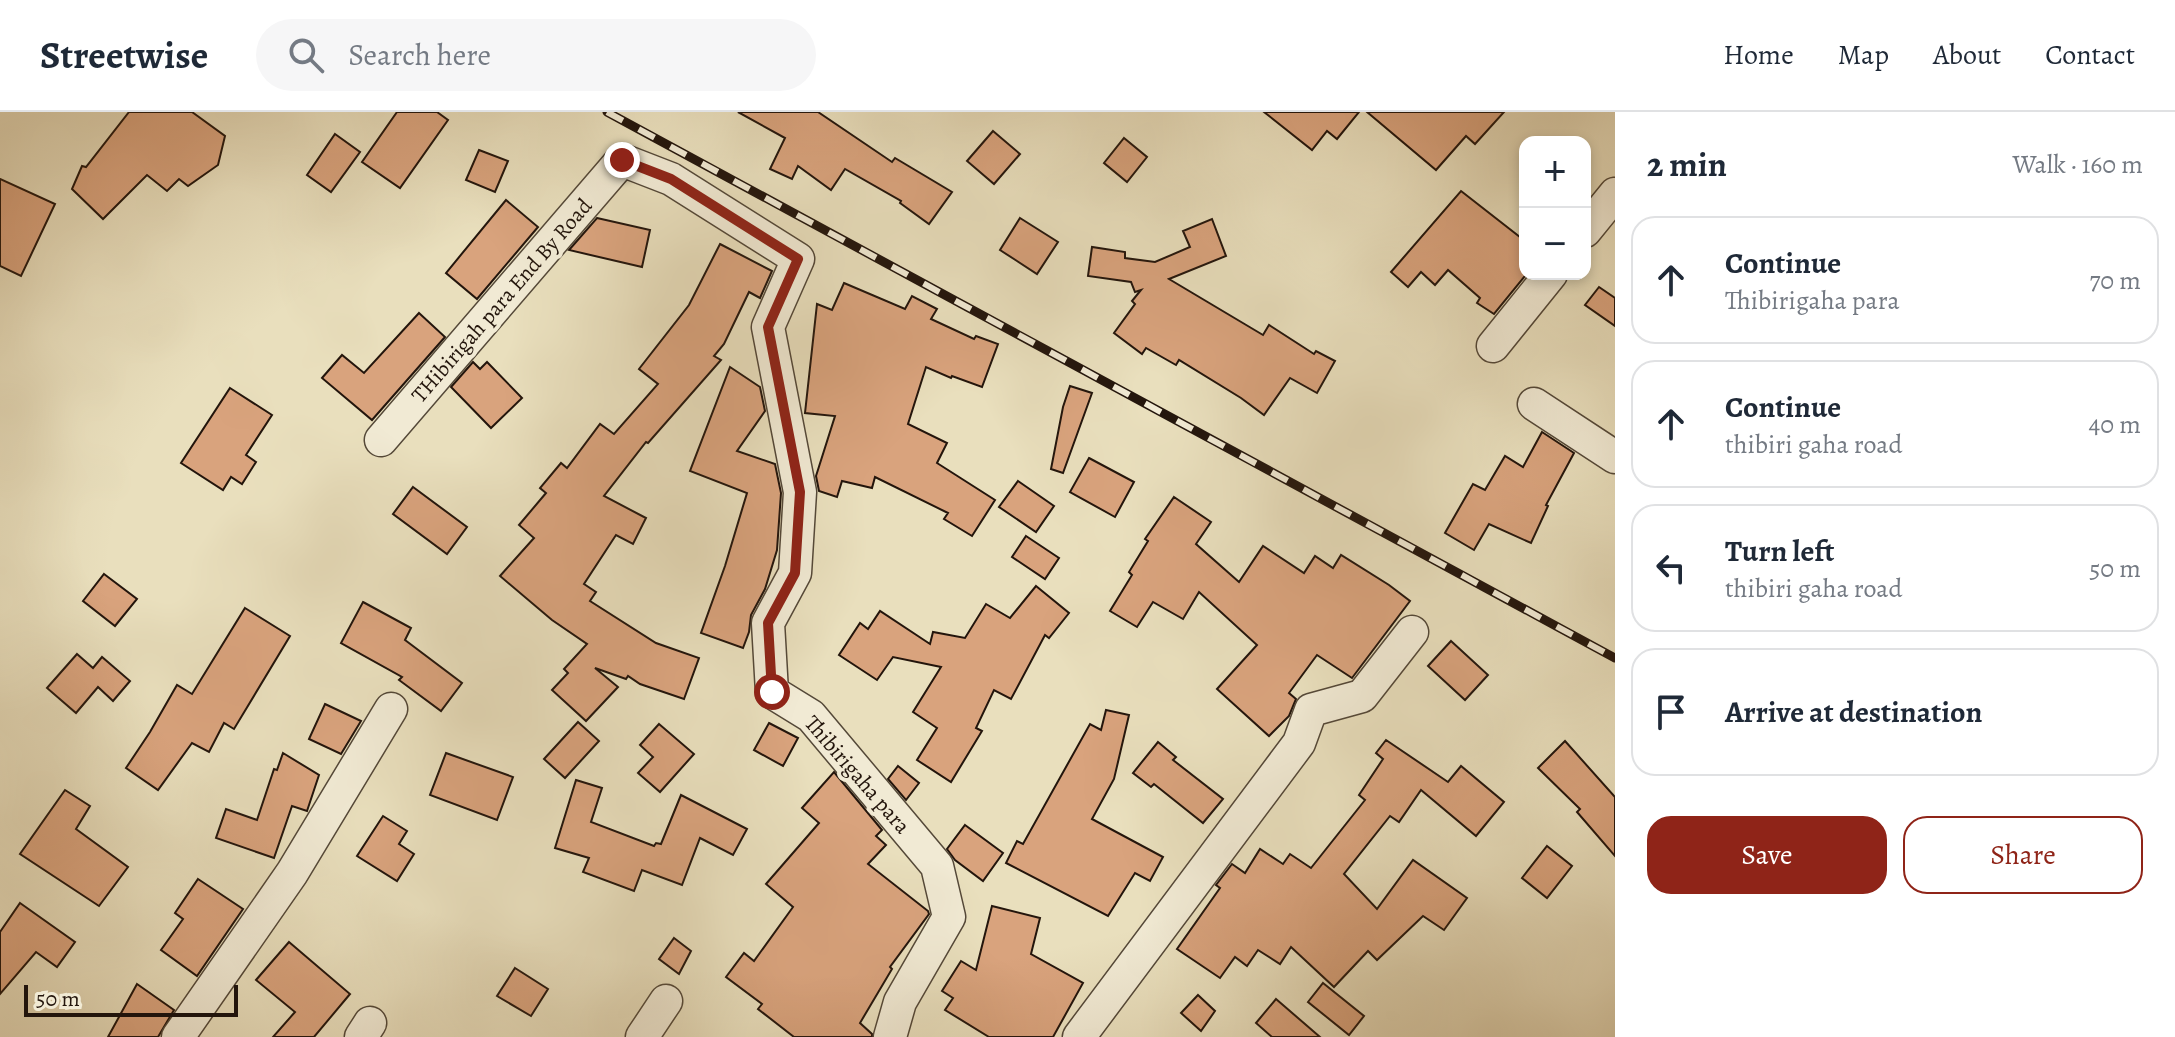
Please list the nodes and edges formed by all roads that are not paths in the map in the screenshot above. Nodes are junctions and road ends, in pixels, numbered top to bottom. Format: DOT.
graph roads {
  1 [pos="1615,194"];
  2 [pos="1591,224"];
  3 [pos="1546,280"];
  4 [pos="1493,346"];
  5 [pos="1534,404"];
  6 [pos="787,417"];
  7 [pos="381,440"];
  8 [pos="1615,457"];
  9 [pos="1412,632"];
  10 [pos="391,709"];
  11 [pos="666,1001"];
  12 [pos="178,1037"];
  13 [pos="642,1037"];
  14 [pos="890,1037"];
  15 [pos="1079,1037"];
  1 -- 2 [label="street"];
  3 -- 4 [label="street"];
  5 -- 8 [label="street"];
  6 -- 7 [label="street, THibirigah para End By Road"];
  6 -- 14 [label="street, Thibirigaha para"];
  9 -- 15 [label="street"];
  10 -- 12 [label="street"];
  11 -- 13 [label="street"];
}
